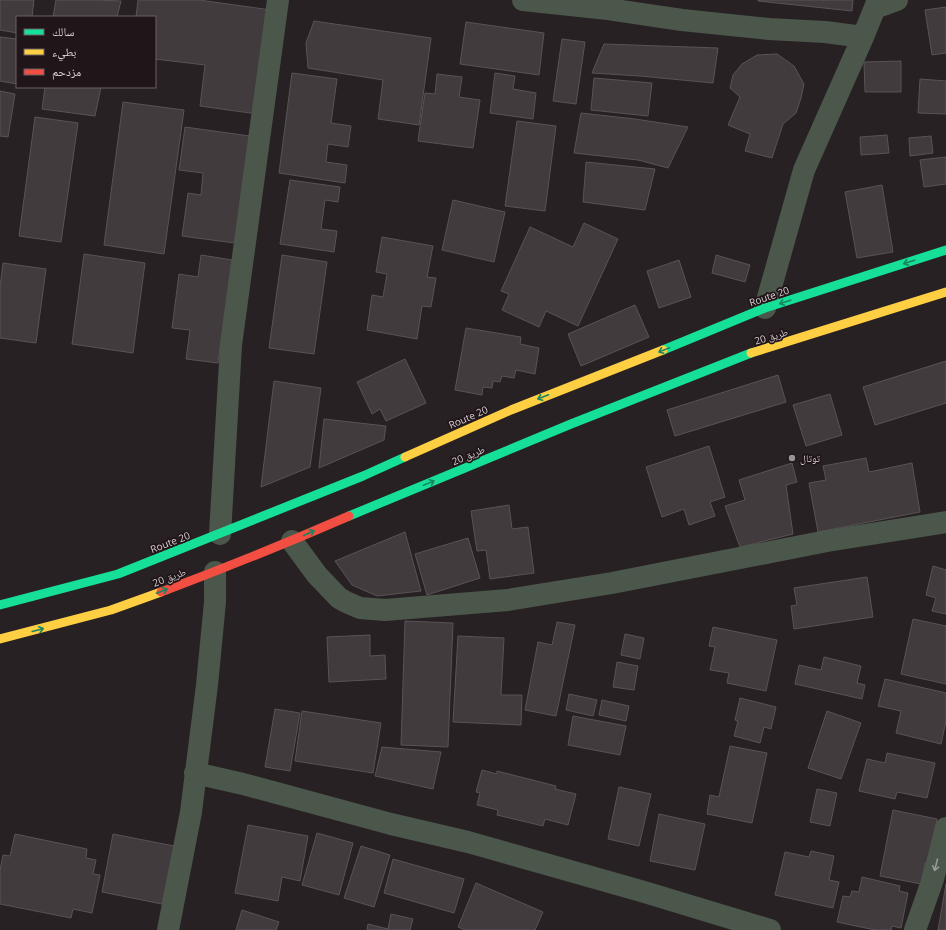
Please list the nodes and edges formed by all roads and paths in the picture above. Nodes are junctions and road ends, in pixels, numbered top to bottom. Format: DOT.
graph roads {
  1 [pos="278,0"];
  2 [pos="522,0"];
  3 [pos="897,0"];
  4 [pos="877,4"];
  5 [pos="863,37"];
  6 [pos="946,250"];
  7 [pos="946,292"];
  8 [pos="765,308"];
  9 [pos="946,522"];
  10 [pos="220,534"];
  11 [pos="292,541"];
  12 [pos="215,572"];
  13 [pos="0,605"];
  14 [pos="0,639"];
  15 [pos="195,773"];
  16 [pos="946,828"];
  17 [pos="168,930"];
  18 [pos="770,930"];
  19 [pos="915,930"];
  1 -- 10 [label="street"];
  2 -- 5 [label="street"];
  3 -- 4 [label="street"];
  4 -- 5 [label="street"];
  5 -- 8 [label="street"];
  6 -- 8 [label="main road, Route 20, one-way"];
  11 -- 7 [label="main road, طريق 20, one-way"];
  8 -- 10 [label="main road, Route 20, one-way"];
  9 -- 11 [label="street"];
  10 -- 13 [label="main road, Route 20"];
  11 -- 12 [label="main road, طريق 20"];
  14 -- 12 [label="main road, طريق 20, one-way"];
  12 -- 15 [label="street"];
  15 -- 17 [label="street"];
  15 -- 18 [label="street"];
  16 -- 19 [label="street, one-way"];
}
